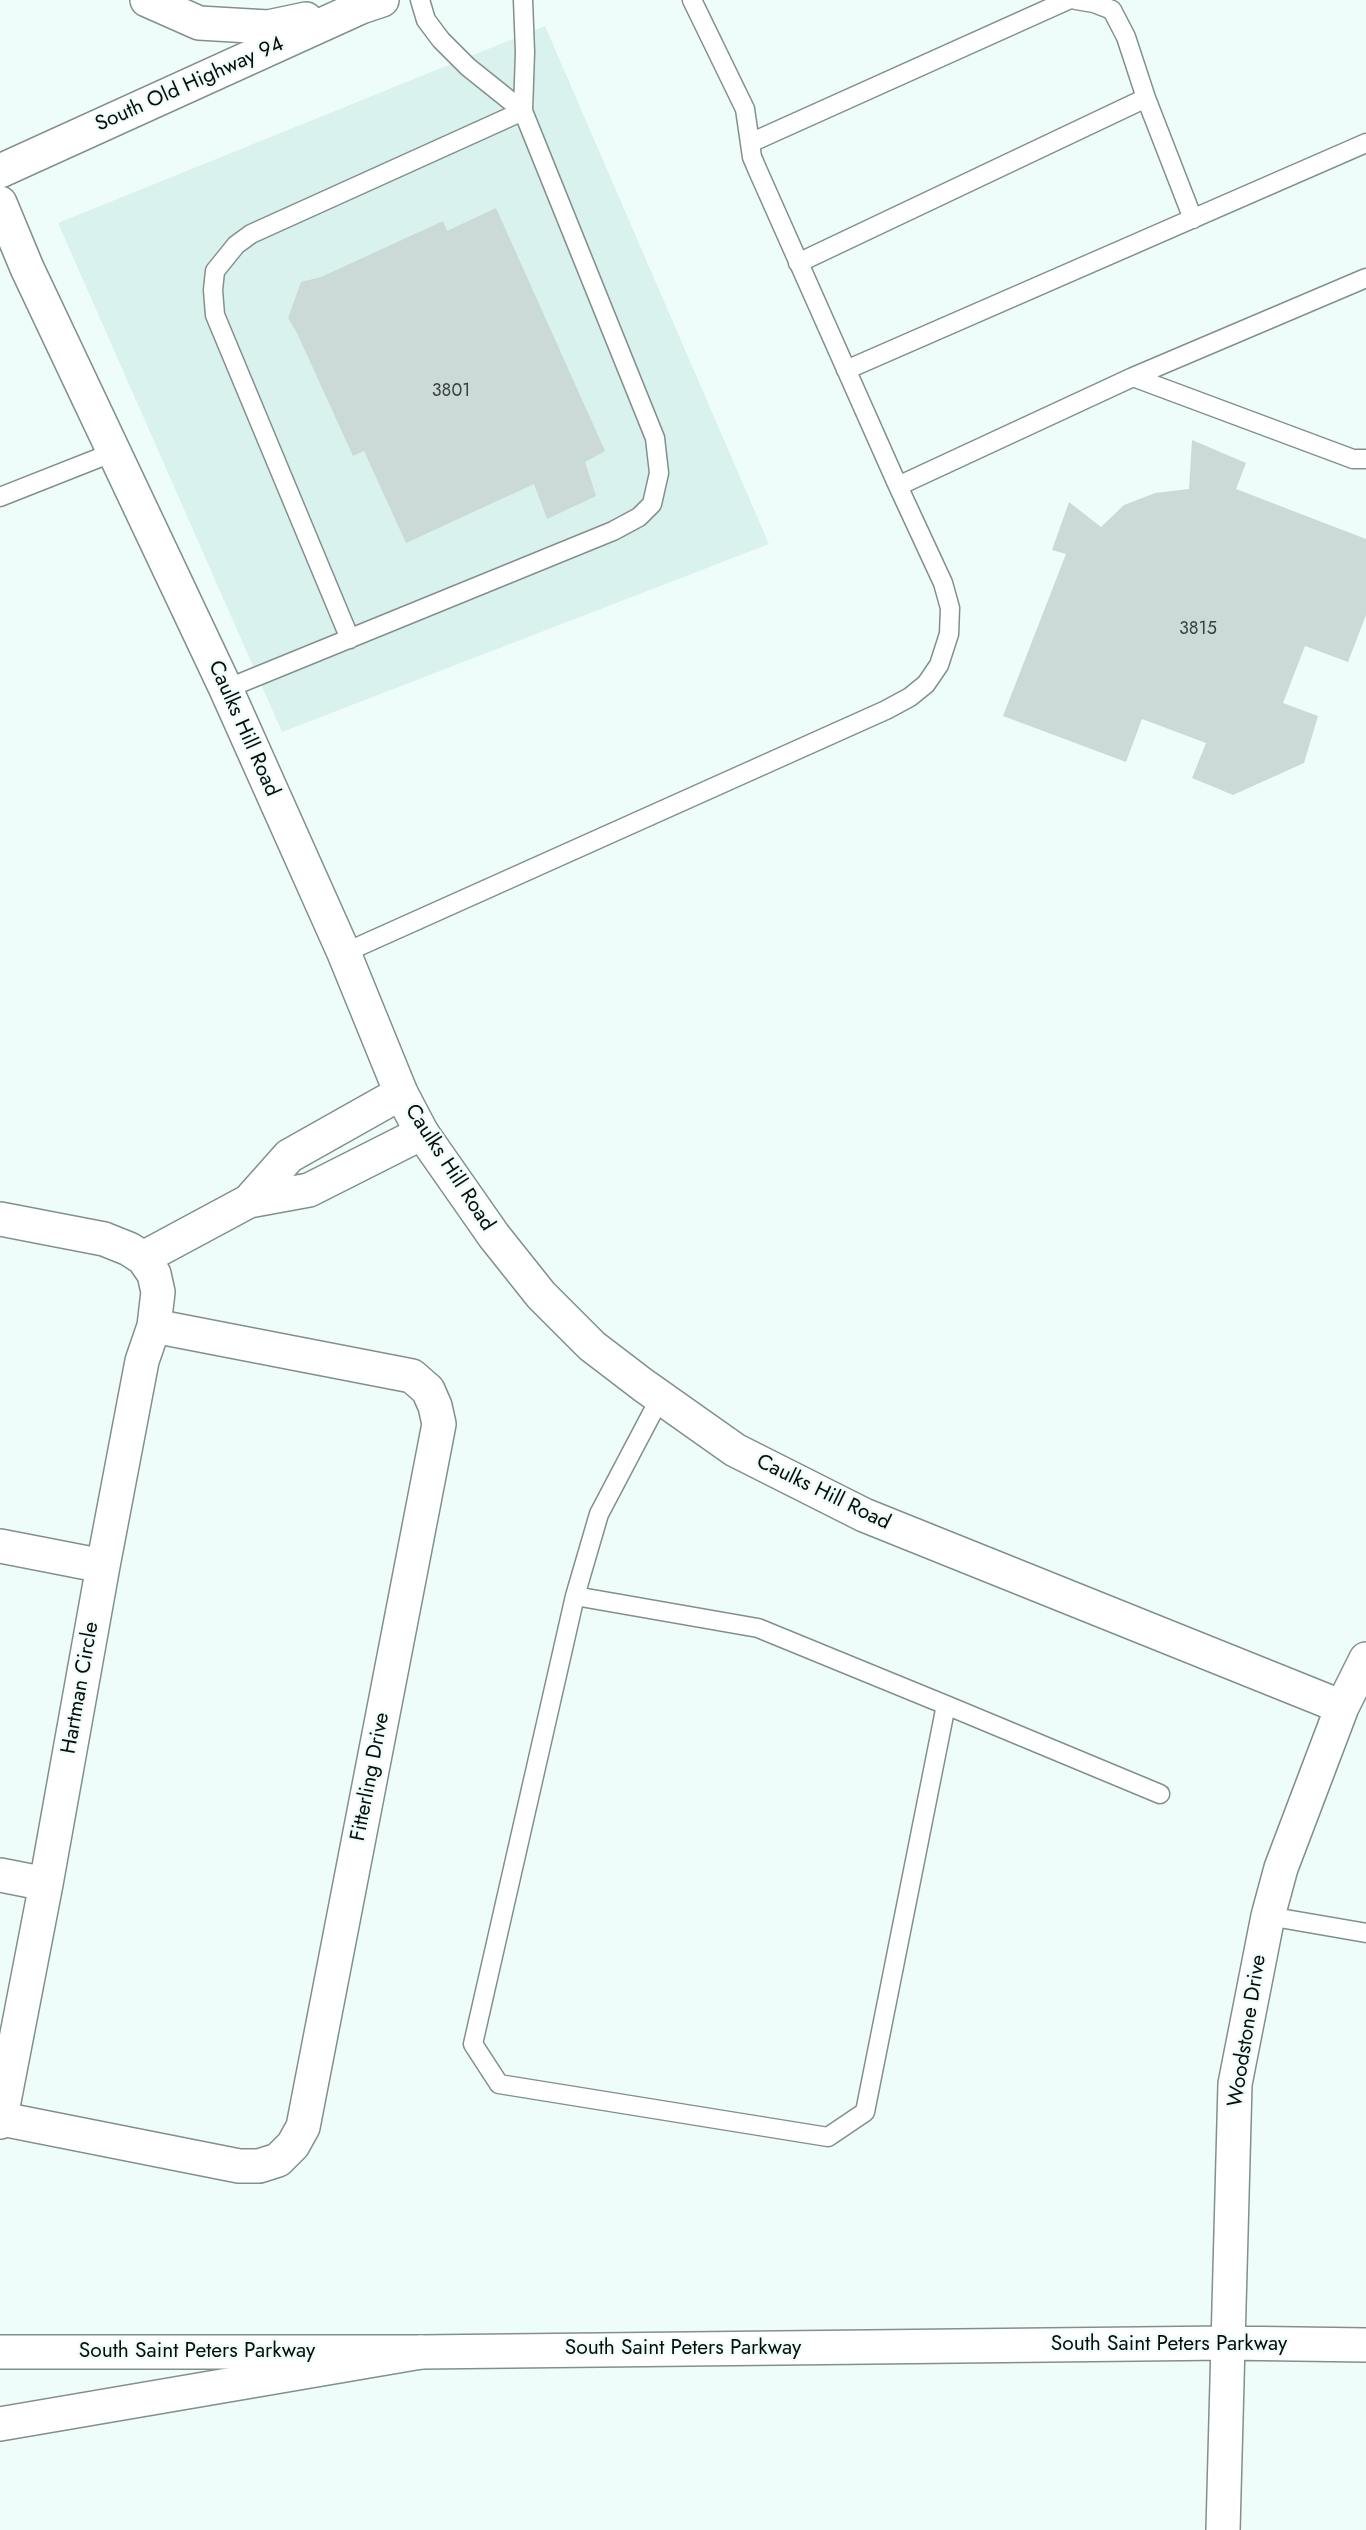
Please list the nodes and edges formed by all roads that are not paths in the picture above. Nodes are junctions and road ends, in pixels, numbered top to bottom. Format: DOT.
graph roads {
  1 [pos="147,0"];
  2 [pos="420,0"];
  3 [pos="523,0"];
  4 [pos="692,0"];
  5 [pos="1068,0"];
  6 [pos="1076,0"];
  7 [pos="371,4"];
  8 [pos="1146,98"];
  9 [pos="523,111"];
  10 [pos="750,143"];
  11 [pos="1366,143"];
  12 [pos="0,171"];
  13 [pos="0,203"];
  14 [pos="1193,219"];
  15 [pos="798,263"];
  16 [pos="1366,278"];
  17 [pos="846,370"];
  18 [pos="1133,377"];
  19 [pos="114,452"];
  20 [pos="1366,459"];
  21 [pos="898,486"];
  22 [pos="0,497"];
  23 [pos="350,639"];
  24 [pos="226,689"];
  25 [pos="344,953"];
  26 [pos="401,1093"];
  27 [pos="422,1133"];
  28 [pos="249,1201"];
  29 [pos="0,1219"];
  30 [pos="143,1258"];
  31 [pos="154,1326"];
  32 [pos="660,1398"];
  33 [pos="0,1546"];
  34 [pos="103,1566"];
  35 [pos="575,1596"];
  36 [pos="1366,1659"];
  37 [pos="946,1705"];
  38 [pos="1342,1707"];
  39 [pos="1160,1794"];
  40 [pos="0,1875"];
  41 [pos="46,1884"];
  42 [pos="1268,1916"];
  43 [pos="1366,1934"];
  44 [pos="1,2121"];
  45 [pos="1227,2343"];
  46 [pos="1366,2344"];
  47 [pos="0,2352"];
  48 [pos="422,2352"];
  49 [pos="0,2424"];
  50 [pos="1223,2530"];
  1 -- 7 [label="main road"];
  2 -- 9 [label="lane"];
  3 -- 9 [label="lane"];
  4 -- 10 [label="lane"];
  5 -- 10 [label="lane"];
  6 -- 8 [label="lane"];
  7 -- 12 [label="main road, South Old Highway 94"];
  8 -- 14 [label="lane"];
  8 -- 15 [label="lane"];
  9 -- 23 [label="lane"];
  9 -- 23 [label="lane"];
  10 -- 15 [label="lane"];
  11 -- 14 [label="lane"];
  13 -- 19 [label="main road, Caulks Hill Road"];
  14 -- 17 [label="lane"];
  15 -- 17 [label="lane"];
  16 -- 18 [label="lane"];
  17 -- 21 [label="lane"];
  18 -- 20 [label="lane"];
  18 -- 21 [label="lane"];
  19 -- 22 [label="lane"];
  19 -- 24 [label="main road, Caulks Hill Road"];
  21 -- 25 [label="lane"];
  23 -- 24 [label="lane"];
  24 -- 25 [label="main road, Caulks Hill Road"];
  25 -- 26 [label="main road, Caulks Hill Road"];
  26 -- 27 [label="main road, Caulks Hill Road"];
  26 -- 28 [label="main road"];
  27 -- 28 [label="main road"];
  27 -- 32 [label="main road, Caulks Hill Road"];
  28 -- 30 [label="main road"];
  29 -- 30 [label="main road"];
  30 -- 31 [label="main road, Hartman Circle"];
  31 -- 34 [label="main road, Hartman Circle"];
  31 -- 44 [label="main road, Fitterling Drive"];
  32 -- 35 [label="lane"];
  32 -- 38 [label="main road, Caulks Hill Road"];
  33 -- 34 [label="main road"];
  34 -- 41 [label="main road, Hartman Circle"];
  35 -- 37 [label="lane"];
  35 -- 37 [label="lane"];
  36 -- 38 [label="main road, Woodstone Drive"];
  37 -- 39 [label="lane"];
  38 -- 42 [label="main road, Woodstone Drive"];
  40 -- 41 [label="main road"];
  41 -- 44 [label="main road, Hartman Circle"];
  42 -- 43 [label="lane"];
  42 -- 45 [label="main road, Woodstone Drive"];
  45 -- 46 [label="main road, South Saint Peters Parkway"];
  45 -- 48 [label="main road, South Saint Peters Parkway"];
  45 -- 50 [label="main road, Woodstone Drive"];
  47 -- 48 [label="main road, South Saint Peters Parkway"];
  48 -- 49 [label="main road"];
}
